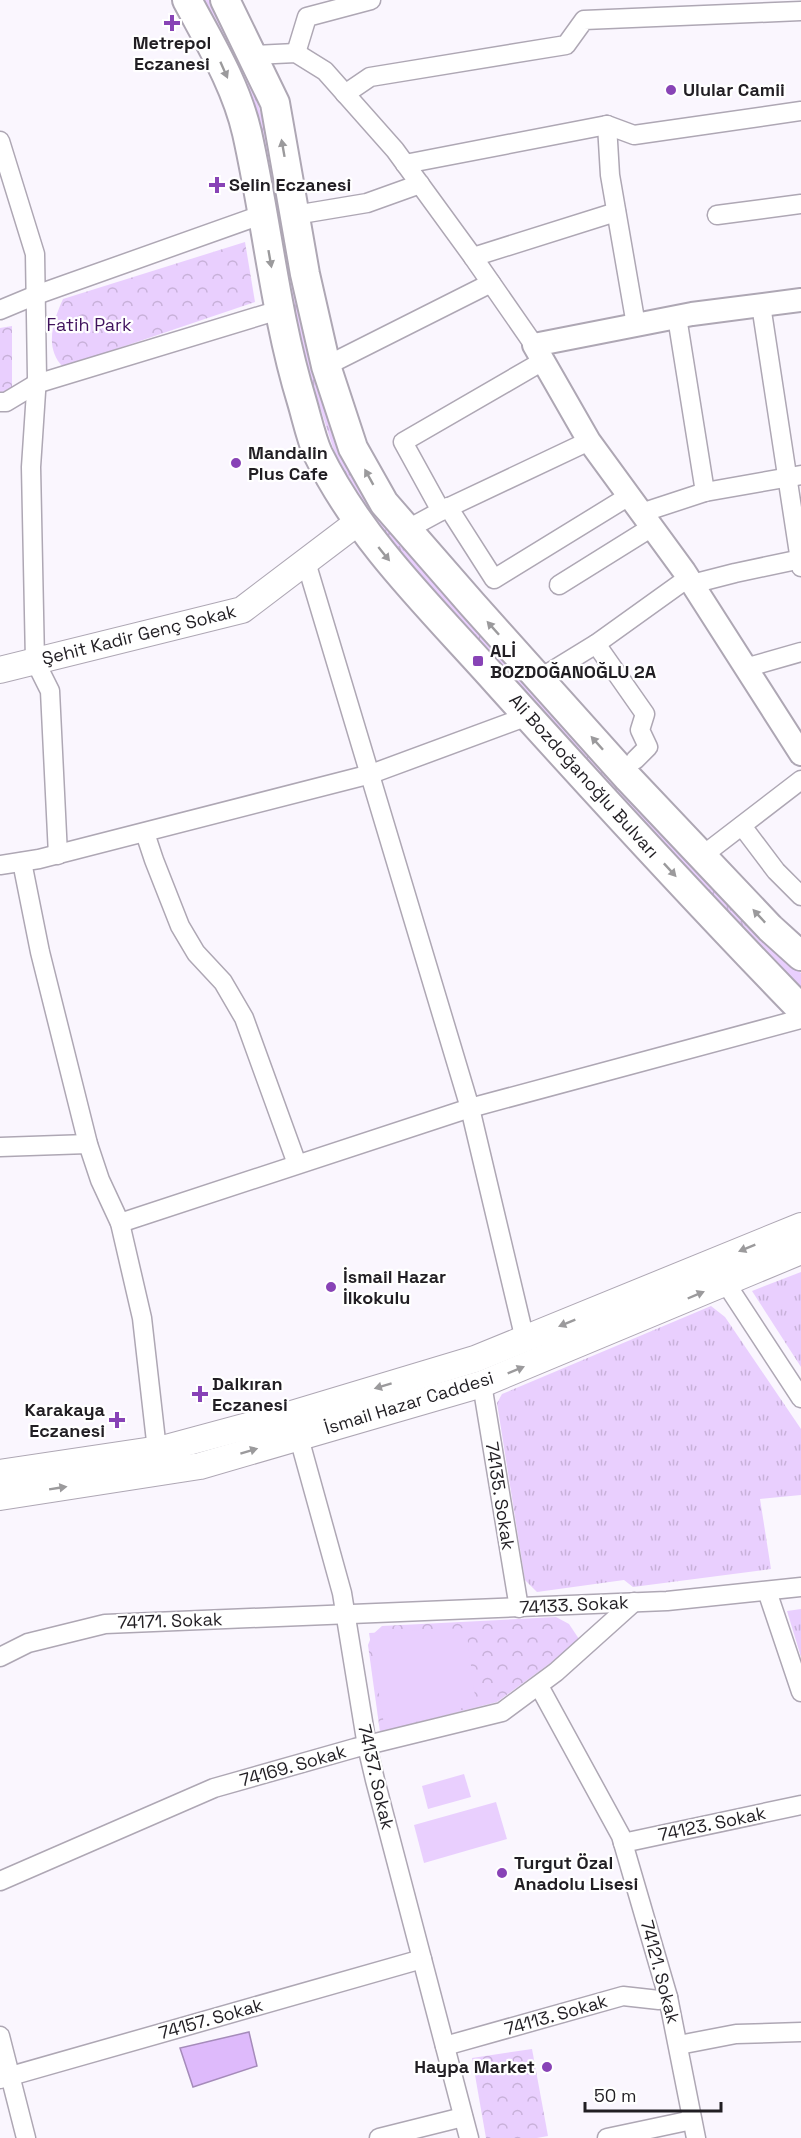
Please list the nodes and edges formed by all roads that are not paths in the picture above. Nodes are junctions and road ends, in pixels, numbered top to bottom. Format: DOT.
graph roads {
  1 [pos="188,0"];
  2 [pos="225,0"];
  3 [pos="371,0"];
  4 [pos="801,10"];
  5 [pos="296,53"];
  6 [pos="252,55"];
  7 [pos="345,94"];
  8 [pos="801,111"];
  9 [pos="607,125"];
  10 [pos="1,146"];
  11 [pos="405,164"];
  12 [pos="420,184"];
  13 [pos="801,204"];
  14 [pos="616,212"];
  15 [pos="261,215"];
  16 [pos="295,215"];
  17 [pos="717,215"];
  18 [pos="473,257"];
  19 [pos="491,283"];
  20 [pos="36,295"];
  21 [pos="801,300"];
  22 [pos="761,305"];
  23 [pos="0,310"];
  24 [pos="279,310"];
  25 [pos="677,317"];
  26 [pos="636,325"];
  27 [pos="538,353"];
  28 [pos="326,366"];
  29 [pos="36,384"];
  30 [pos="0,402"];
  31 [pos="589,441"];
  32 [pos="794,477"];
  33 [pos="705,492"];
  34 [pos="445,509"];
  35 [pos="641,512"];
  36 [pos="358,522"];
  37 [pos="406,530"];
  38 [pos="306,561"];
  39 [pos="800,562"];
  40 [pos="690,581"];
  41 [pos="560,585"];
  42 [pos="596,644"];
  43 [pos="801,652"];
  44 [pos="35,661"];
  45 [pos="745,668"];
  46 [pos="0,670"];
  47 [pos="539,679"];
  48 [pos="528,716"];
  49 [pos="801,754"];
  50 [pos="635,760"];
  51 [pos="371,774"];
  52 [pos="801,780"];
  53 [pos="742,826"];
  54 [pos="145,832"];
  55 [pos="58,855"];
  56 [pos="702,856"];
  57 [pos="22,862"];
  58 [pos="0,865"];
  59 [pos="801,896"];
  60 [pos="801,956"];
  61 [pos="801,1009"];
  62 [pos="801,1019"];
  63 [pos="471,1108"];
  64 [pos="88,1144"];
  65 [pos="0,1147"];
  66 [pos="297,1164"];
  67 [pos="120,1223"];
  68 [pos="801,1226"];
  69 [pos="801,1251"];
  70 [pos="725,1282"];
  71 [pos="525,1340"];
  72 [pos="482,1384"];
  73 [pos="801,1398"];
  74 [pos="295,1425"];
  75 [pos="157,1450"];
  76 [pos="0,1473"];
  77 [pos="0,1497"];
  78 [pos="801,1587"];
  79 [pos="766,1591"];
  80 [pos="634,1602"];
  81 [pos="519,1608"];
  82 [pos="346,1614"];
  83 [pos="0,1657"];
  84 [pos="538,1686"];
  85 [pos="801,1692"];
  86 [pos="367,1746"];
  87 [pos="801,1805"];
  88 [pos="623,1843"];
  89 [pos="0,1881"];
  90 [pos="422,1959"];
  91 [pos="668,1998"];
  92 [pos="801,2032"];
  93 [pos="0,2036"];
  94 [pos="679,2045"];
  95 [pos="445,2046"];
  96 [pos="6,2078"];
  97 [pos="463,2117"];
  98 [pos="692,2120"];
  99 [pos="26,2138"];
  100 [pos="380,2138"];
  101 [pos="469,2138"];
  102 [pos="607,2138"];
  103 [pos="696,2138"];
  1 -- 15 [label="main road, Ali Bozdoğanoğlu Bulvarı, one-way"];
  2 -- 6 [label="main road, Ali Bozdoğanoğlu Bulvarı"];
  3 -- 5 [label="street"];
  4 -- 7 [label="street"];
  5 -- 6 [label="street"];
  5 -- 7 [label="street"];
  16 -- 6 [label="main road, Ali Bozdoğanoğlu Bulvarı, one-way"];
  7 -- 11 [label="street"];
  8 -- 9 [label="street"];
  9 -- 11 [label="street"];
  9 -- 14 [label="street"];
  10 -- 20 [label="street"];
  11 -- 12 [label="street"];
  12 -- 16 [label="street"];
  12 -- 18 [label="street"];
  13 -- 17 [label="street"];
  14 -- 18 [label="street"];
  14 -- 26 [label="street"];
  15 -- 20 [label="street"];
  15 -- 24 [label="main road, Ali Bozdoğanoğlu Bulvarı, one-way"];
  16 -- 28 [label="main road, Ali Bozdoğanoğlu Bulvarı"];
  18 -- 19 [label="street"];
  19 -- 27 [label="street"];
  19 -- 28 [label="street"];
  20 -- 23 [label="street"];
  20 -- 29 [label="street"];
  21 -- 22 [label="street"];
  22 -- 25 [label="street"];
  22 -- 32 [label="street"];
  24 -- 29 [label="street"];
  24 -- 36 [label="main road, Ali Bozdoğanoğlu Bulvarı"];
  25 -- 26 [label="street"];
  25 -- 33 [label="street"];
  26 -- 27 [label="street"];
  27 -- 31 [label="street"];
  27 -- 34 [label="street"];
  37 -- 28 [label="main road, Ali Bozdoğanoğlu Bulvarı, one-way"];
  29 -- 30 [label="street"];
  29 -- 44 [label="street"];
  31 -- 34 [label="street"];
  31 -- 35 [label="street"];
  32 -- 33 [label="street"];
  32 -- 39 [label="street"];
  33 -- 35 [label="street"];
  34 -- 35 [label="street"];
  34 -- 37 [label="street"];
  35 -- 40 [label="street"];
  35 -- 41 [label="street"];
  36 -- 38 [label="main road, Şehit Kadir Genç Sokak"];
  36 -- 48 [label="main road, Ali Bozdoğanoğlu Bulvarı, one-way"];
  47 -- 37 [label="main road, Ali Bozdoğanoğlu Bulvarı, one-way"];
  38 -- 44 [label="main road, Şehit Kadir Genç Sokak"];
  38 -- 51 [label="street"];
  39 -- 40 [label="street"];
  40 -- 42 [label="street"];
  40 -- 45 [label="street"];
  42 -- 47 [label="street"];
  42 -- 50 [label="street"];
  43 -- 45 [label="street"];
  44 -- 46 [label="main road, Şehit Kadir Genç Sokak"];
  44 -- 55 [label="street"];
  45 -- 49 [label="street"];
  56 -- 47 [label="main road, Ali Bozdoğanoğlu Bulvarı, one-way"];
  48 -- 51 [label="street"];
  48 -- 61 [label="main road, Ali Bozdoğanoğlu Bulvarı, one-way"];
  51 -- 54 [label="street"];
  51 -- 63 [label="street"];
  52 -- 53 [label="street"];
  53 -- 56 [label="street"];
  53 -- 59 [label="street"];
  54 -- 55 [label="street"];
  54 -- 66 [label="street"];
  55 -- 57 [label="street"];
  60 -- 56 [label="main road, Ali Bozdoğanoğlu Bulvarı, one-way"];
  57 -- 58 [label="street"];
  57 -- 64 [label="street"];
  62 -- 63 [label="street"];
  63 -- 66 [label="street"];
  63 -- 71 [label="street"];
  64 -- 65 [label="street"];
  64 -- 67 [label="street"];
  66 -- 67 [label="street"];
  67 -- 75 [label="street"];
  68 -- 71 [label="main road, İsmail Hazar Caddesi, one-way"];
  69 -- 70 [label="main road, İsmail Hazar Caddesi"];
  72 -- 70 [label="main road, İsmail Hazar Caddesi, one-way"];
  70 -- 73 [label="street"];
  71 -- 74 [label="main road, İsmail Hazar Caddesi, one-way"];
  72 -- 74 [label="main road, İsmail Hazar Caddesi"];
  72 -- 81 [label="street, 74135. Sokak"];
  74 -- 75 [label="main road, İsmail Hazar Caddesi"];
  77 -- 74 [label="main road, İsmail Hazar Caddesi, one-way"];
  74 -- 82 [label="street, 74137. Sokak"];
  75 -- 76 [label="main road, İsmail Hazar Caddesi"];
  78 -- 79 [label="street, 74133. Sokak"];
  79 -- 80 [label="street, 74133. Sokak"];
  79 -- 85 [label="street"];
  80 -- 81 [label="street, 74133. Sokak"];
  80 -- 84 [label="street, 74169. Sokak"];
  81 -- 82 [label="street, 74133. Sokak"];
  82 -- 83 [label="street, 74171. Sokak"];
  82 -- 86 [label="street, 74137. Sokak"];
  84 -- 86 [label="street, 74169. Sokak"];
  84 -- 88 [label="street, 74121. Sokak"];
  86 -- 89 [label="street, 74169. Sokak"];
  86 -- 90 [label="street, 74137. Sokak"];
  87 -- 88 [label="street, 74123. Sokak"];
  88 -- 91 [label="street, 74121. Sokak"];
  90 -- 95 [label="street, 74137. Sokak"];
  90 -- 96 [label="street, 74157. Sokak"];
  91 -- 94 [label="street, 74121. Sokak"];
  91 -- 95 [label="street, 74113. Sokak"];
  92 -- 94 [label="street"];
  93 -- 96 [label="street"];
  94 -- 98 [label="street, 74121. Sokak"];
  95 -- 97 [label="street, 74137. Sokak"];
  96 -- 99 [label="street"];
  97 -- 100 [label="street"];
  97 -- 101 [label="street, 74137. Sokak"];
  98 -- 102 [label="street"];
  98 -- 103 [label="street, 74121. Sokak"];
}
